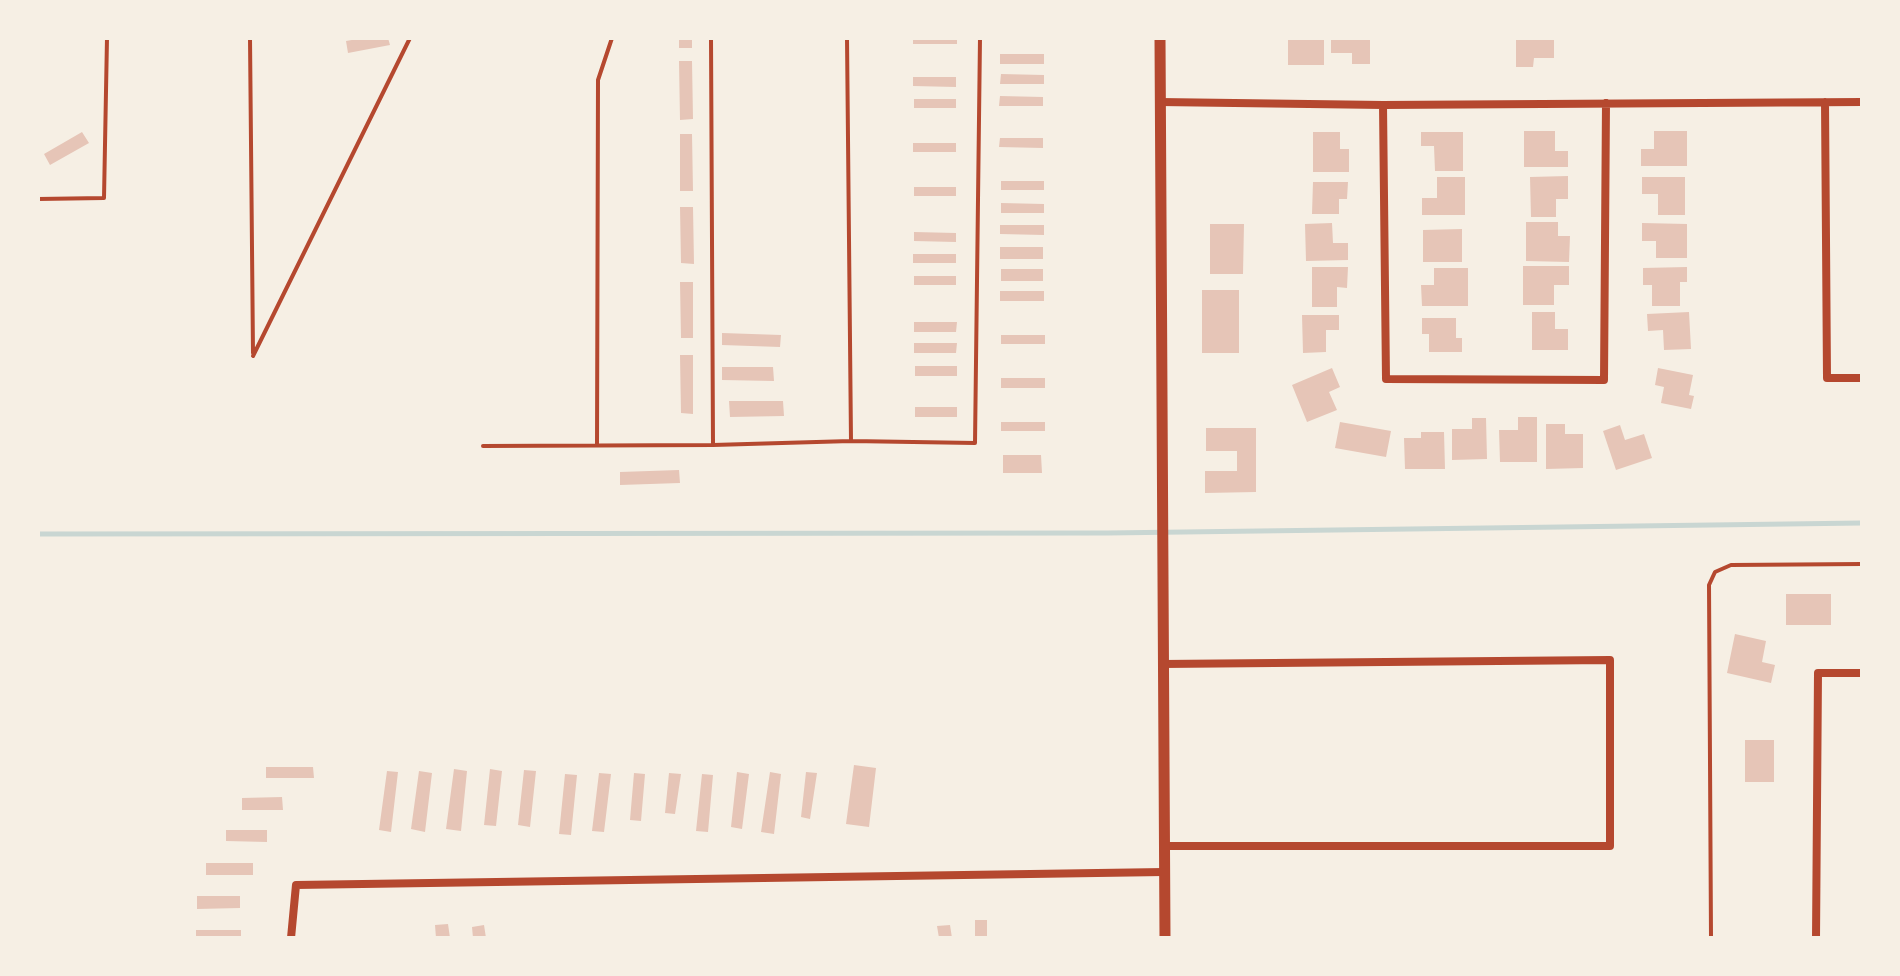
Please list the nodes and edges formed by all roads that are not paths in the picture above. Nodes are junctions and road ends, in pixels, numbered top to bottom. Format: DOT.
graph roads {
  1 [pos="107,38"];
  2 [pos="250,38"];
  3 [pos="410,38"];
  4 [pos="612,38"];
  5 [pos="711,38"];
  6 [pos="847,38"];
  7 [pos="980,38"];
  8 [pos="1160,38"];
  9 [pos="1160,102"];
  10 [pos="1825,102"];
  11 [pos="1862,102"];
  12 [pos="1606,103"];
  13 [pos="1383,105"];
  14 [pos="38,199"];
  15 [pos="1862,378"];
  16 [pos="851,441"];
  17 [pos="597,445"];
  18 [pos="713,445"];
  19 [pos="483,446"];
  20 [pos="1862,564"];
  21 [pos="1162,664"];
  22 [pos="1862,673"];
  23 [pos="1165,846"];
  24 [pos="1164,872"];
  25 [pos="291,938"];
  26 [pos="1165,938"];
  27 [pos="1711,938"];
  28 [pos="1816,938"];
  1 -- 14 [label="lane"];
  2 -- 3 [label="lane"];
  4 -- 17 [label="lane"];
  5 -- 18 [label="lane"];
  6 -- 16 [label="lane"];
  7 -- 16 [label="lane"];
  8 -- 9 [label="main road"];
  9 -- 13 [label="street"];
  9 -- 21 [label="main road"];
  10 -- 11 [label="street"];
  10 -- 12 [label="street"];
  10 -- 15 [label="street"];
  12 -- 13 [label="street"];
  12 -- 13 [label="street"];
  16 -- 18 [label="lane"];
  17 -- 18 [label="lane"];
  17 -- 19 [label="lane"];
  20 -- 27 [label="lane"];
  21 -- 23 [label="main road"];
  21 -- 23 [label="street"];
  22 -- 28 [label="street"];
  23 -- 24 [label="main road"];
  24 -- 25 [label="street"];
  24 -- 26 [label="main road"];
}
